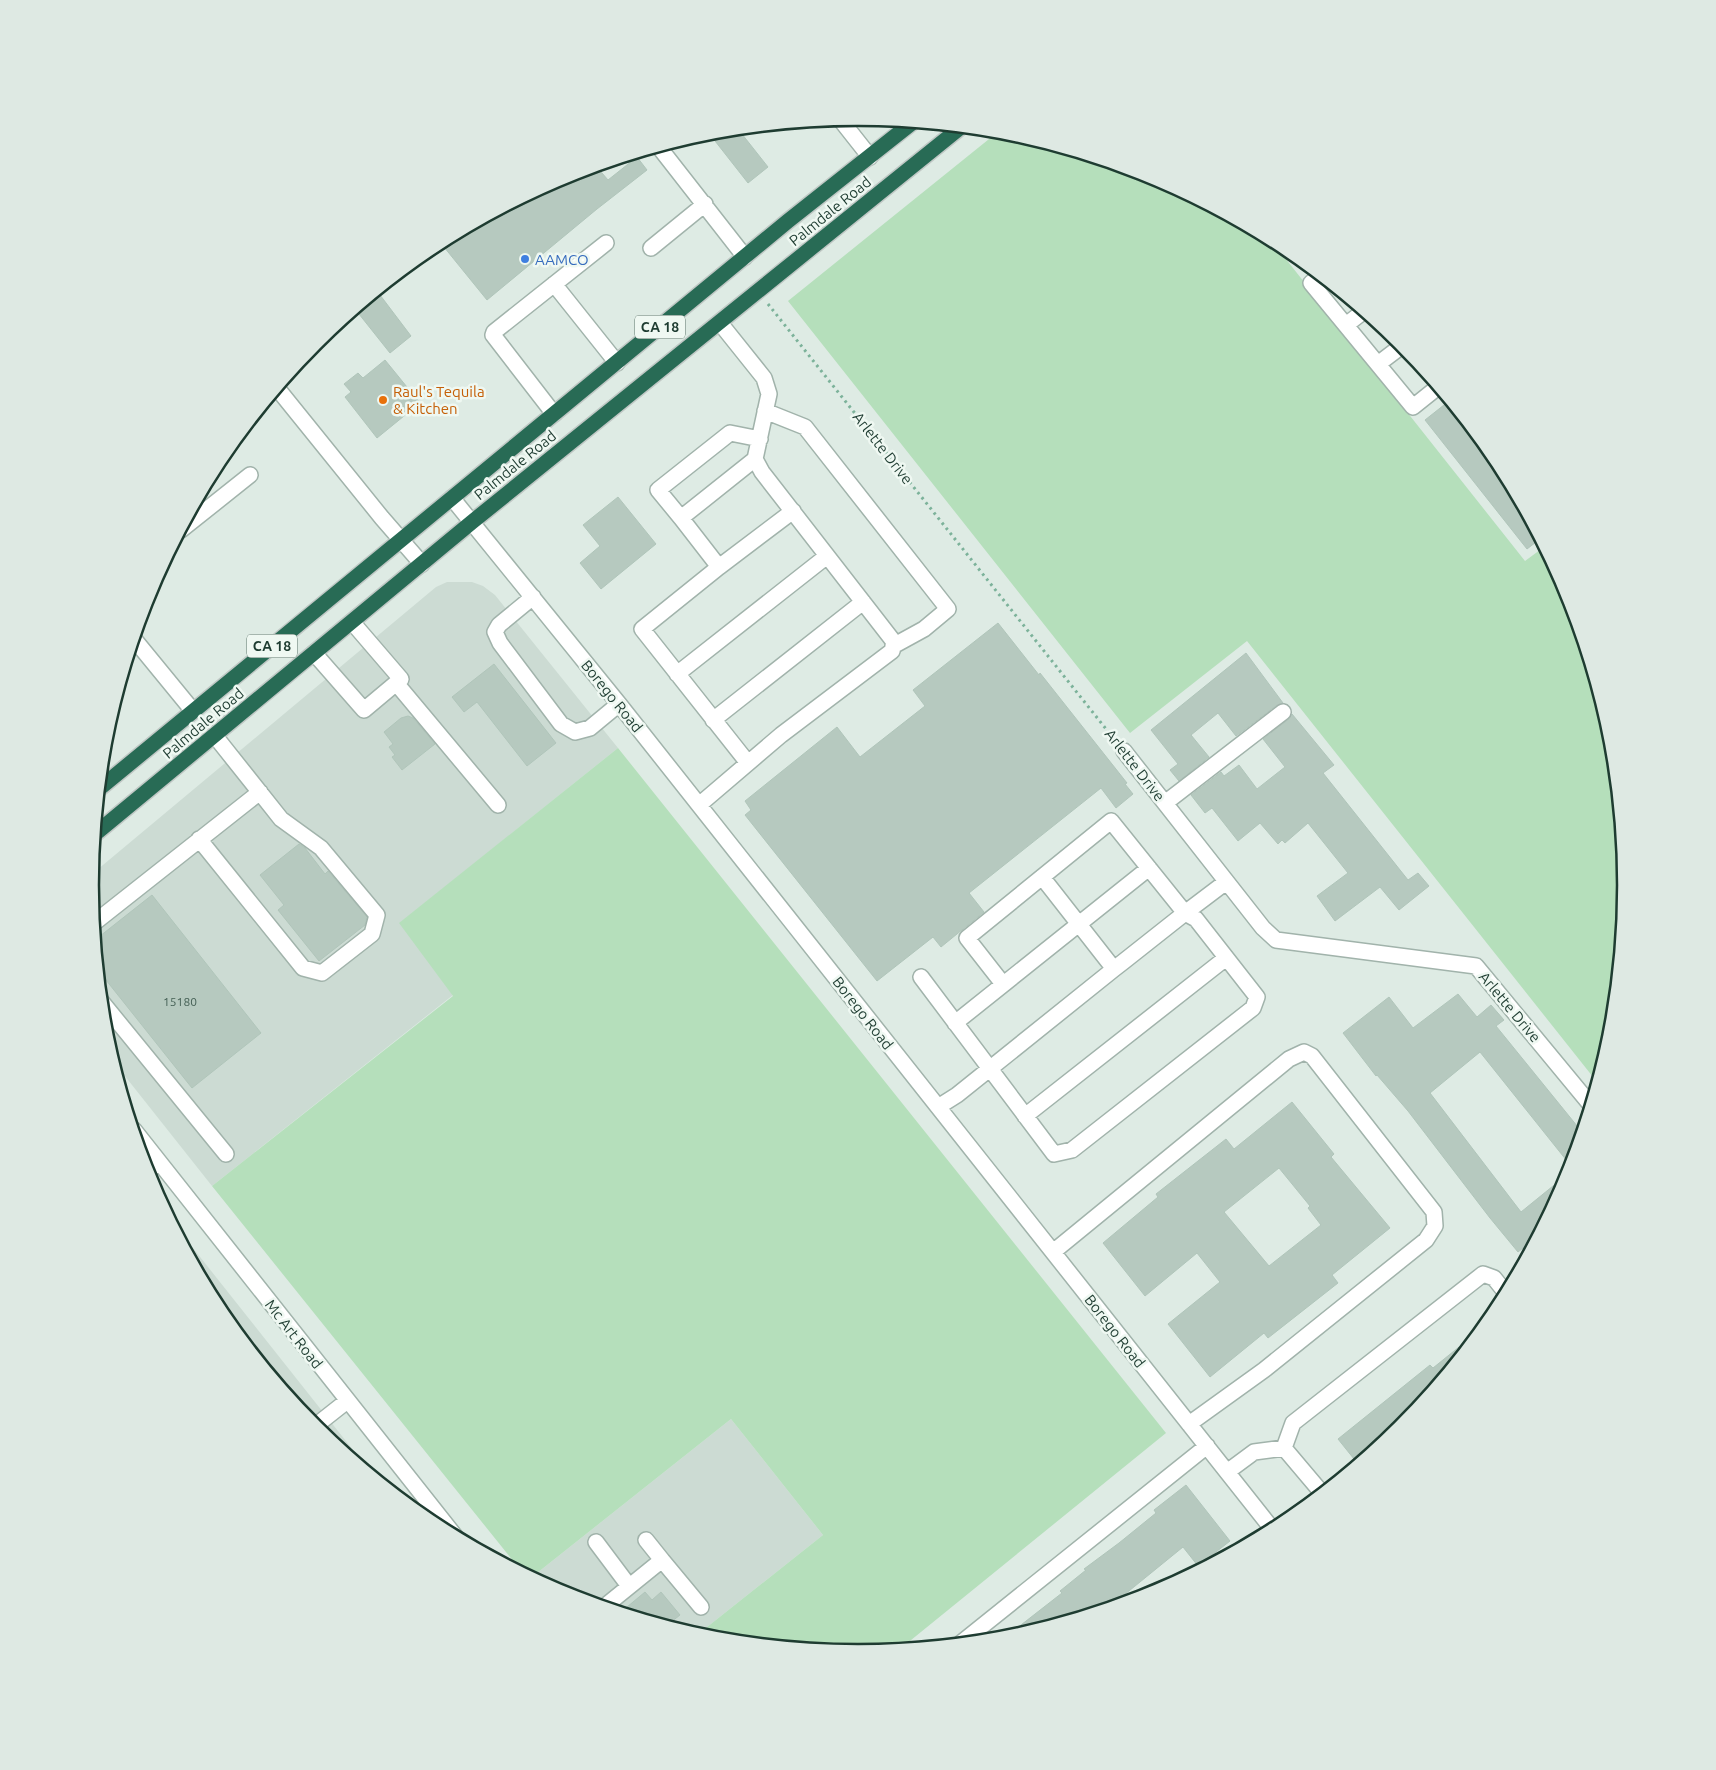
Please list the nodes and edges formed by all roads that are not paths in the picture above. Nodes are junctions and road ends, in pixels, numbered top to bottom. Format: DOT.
graph roads {
  1 [pos="846,126"];
  2 [pos="907,127"];
  3 [pos="955,132"];
  4 [pos="663,152"];
  5 [pos="870,157"];
  6 [pos="705,204"];
  7 [pos="606,243"];
  8 [pos="650,248"];
  9 [pos="745,257"];
  10 [pos="1314,279"];
  11 [pos="554,284"];
  12 [pos="1360,314"];
  13 [pos="720,323"];
  14 [pos="1346,325"];
  15 [pos="1397,350"];
  16 [pos="617,363"];
  17 [pos="1378,364"];
  18 [pos="1433,390"];
  19 [pos="280,392"];
  20 [pos="765,412"];
  21 [pos="554,414"];
  22 [pos="760,439"];
  23 [pos="755,459"];
  24 [pos="250,475"];
  25 [pos="452,498"];
  26 [pos="793,511"];
  27 [pos="681,518"];
  28 [pos="191,522"];
  29 [pos="472,522"];
  30 [pos="401,540"];
  31 [pos="827,556"];
  32 [pos="422,564"];
  33 [pos="719,567"];
  34 [pos="533,596"];
  35 [pos="863,602"];
  36 [pos="352,622"];
  37 [pos="138,644"];
  38 [pos="893,646"];
  39 [pos="314,653"];
  40 [pos="677,674"];
  41 [pos="398,681"];
  42 [pos="619,704"];
  43 [pos="193,711"];
  44 [pos="1283,712"];
  45 [pos="714,720"];
  46 [pos="215,736"];
  47 [pos="1124,751"];
  48 [pos="748,763"];
  49 [pos="105,784"];
  50 [pos="260,792"];
  51 [pos="1164,803"];
  52 [pos="498,804"];
  53 [pos="699,805"];
  54 [pos="101,829"];
  55 [pos="199,839"];
  56 [pos="1149,868"];
  57 [pos="1042,878"];
  58 [pos="1226,882"];
  59 [pos="1185,913"];
  60 [pos="100,918"];
  61 [pos="1078,924"];
  62 [pos="1226,958"];
  63 [pos="1114,969"];
  64 [pos="921,977"];
  65 [pos="1003,984"];
  66 [pos="109,1011"];
  67 [pos="955,1023"];
  68 [pos="989,1069"];
  69 [pos="1586,1099"];
  70 [pos="938,1107"];
  71 [pos="1025,1116"];
  72 [pos="145,1144"];
  73 [pos="226,1154"];
  74 [pos="159,1162"];
  75 [pos="153,1166"];
  76 [pos="1053,1252"];
  77 [pos="1502,1287"];
  78 [pos="347,1401"];
  79 [pos="321,1422"];
  80 [pos="1189,1424"];
  81 [pos="1207,1446"];
  82 [pos="1284,1448"];
  83 [pos="1227,1472"];
  84 [pos="1318,1488"];
  85 [pos="442,1520"];
  86 [pos="1268,1524"];
  87 [pos="646,1540"];
  88 [pos="596,1542"];
  89 [pos="662,1560"];
  90 [pos="629,1586"];
  91 [pos="610,1602"];
  92 [pos="701,1607"];
  93 [pos="970,1636"];
  1 -- 5 [label="street"];
  2 -- 5 [label="highway, Palmdale Road / CA 18"];
  3 -- 13 [label="highway, Palmdale Road / CA 18"];
  4 -- 6 [label="street"];
  5 -- 9 [label="highway, Palmdale Road / CA 18"];
  6 -- 8 [label="street"];
  6 -- 9 [label="street"];
  7 -- 11 [label="street"];
  9 -- 16 [label="highway, Palmdale Road / CA 18"];
  10 -- 14 [label="street"];
  11 -- 16 [label="street"];
  11 -- 21 [label="street"];
  12 -- 14 [label="street"];
  13 -- 20 [label="street"];
  13 -- 29 [label="highway, Palmdale Road / CA 18"];
  14 -- 17 [label="street"];
  15 -- 17 [label="street"];
  16 -- 21 [label="highway, Palmdale Road / CA 18"];
  17 -- 18 [label="street"];
  19 -- 30 [label="street"];
  20 -- 22 [label="street"];
  20 -- 38 [label="street"];
  21 -- 25 [label="highway, Palmdale Road / CA 18"];
  22 -- 23 [label="street"];
  22 -- 27 [label="street"];
  23 -- 26 [label="street"];
  23 -- 27 [label="street"];
  24 -- 28 [label="street"];
  25 -- 29 [label="street, Borego Road"];
  25 -- 30 [label="highway, Palmdale Road / CA 18"];
  26 -- 31 [label="street"];
  26 -- 33 [label="street"];
  27 -- 33 [label="street"];
  29 -- 32 [label="highway, Palmdale Road / CA 18"];
  29 -- 34 [label="street, Borego Road"];
  30 -- 32 [label="street"];
  30 -- 43 [label="highway, Palmdale Road / CA 18"];
  31 -- 35 [label="street"];
  31 -- 40 [label="street"];
  32 -- 36 [label="highway, Palmdale Road / CA 18"];
  33 -- 40 [label="street"];
  34 -- 42 [label="street, Borego Road"];
  34 -- 42 [label="street"];
  35 -- 38 [label="street"];
  35 -- 45 [label="street"];
  36 -- 39 [label="highway, Palmdale Road / CA 18"];
  36 -- 41 [label="street"];
  37 -- 43 [label="street"];
  38 -- 48 [label="street"];
  39 -- 41 [label="street"];
  39 -- 46 [label="highway, Palmdale Road / CA 18"];
  40 -- 45 [label="street"];
  41 -- 52 [label="street"];
  42 -- 53 [label="street, Borego Road"];
  43 -- 49 [label="highway, Palmdale Road / CA 18"];
  44 -- 51 [label="street"];
  45 -- 48 [label="street"];
  46 -- 50 [label="street"];
  46 -- 54 [label="highway, Palmdale Road / CA 18"];
  47 -- 51 [label="street, Arlette Drive"];
  48 -- 53 [label="street"];
  50 -- 55 [label="street"];
  50 -- 55 [label="street"];
  51 -- 58 [label="street, Arlette Drive"];
  53 -- 70 [label="street, Borego Road"];
  55 -- 60 [label="street"];
  56 -- 57 [label="street"];
  56 -- 59 [label="street"];
  56 -- 61 [label="street"];
  57 -- 61 [label="street"];
  57 -- 65 [label="street"];
  58 -- 59 [label="street"];
  58 -- 69 [label="street, Arlette Drive"];
  59 -- 62 [label="street"];
  59 -- 63 [label="street"];
  61 -- 63 [label="street"];
  61 -- 65 [label="street"];
  62 -- 71 [label="street"];
  62 -- 71 [label="street"];
  63 -- 68 [label="street"];
  64 -- 67 [label="street"];
  65 -- 67 [label="street"];
  66 -- 73 [label="street"];
  67 -- 68 [label="street"];
  68 -- 70 [label="street"];
  68 -- 71 [label="street"];
  70 -- 76 [label="street, Borego Road"];
  72 -- 74 [label="street, Mc Art Road"];
  74 -- 75 [label="street"];
  74 -- 78 [label="street, Mc Art Road"];
  76 -- 80 [label="street, Borego Road"];
  76 -- 80 [label="street"];
  77 -- 82 [label="street"];
  78 -- 79 [label="street"];
  78 -- 85 [label="street, Mc Art Road"];
  80 -- 81 [label="street, Borego Road"];
  81 -- 83 [label="street, Borego Road"];
  81 -- 93 [label="street"];
  82 -- 83 [label="street"];
  82 -- 84 [label="street"];
  83 -- 86 [label="street, Borego Road"];
  87 -- 89 [label="street"];
  88 -- 90 [label="street"];
  89 -- 90 [label="street"];
  89 -- 92 [label="street"];
  90 -- 91 [label="street"];
}
